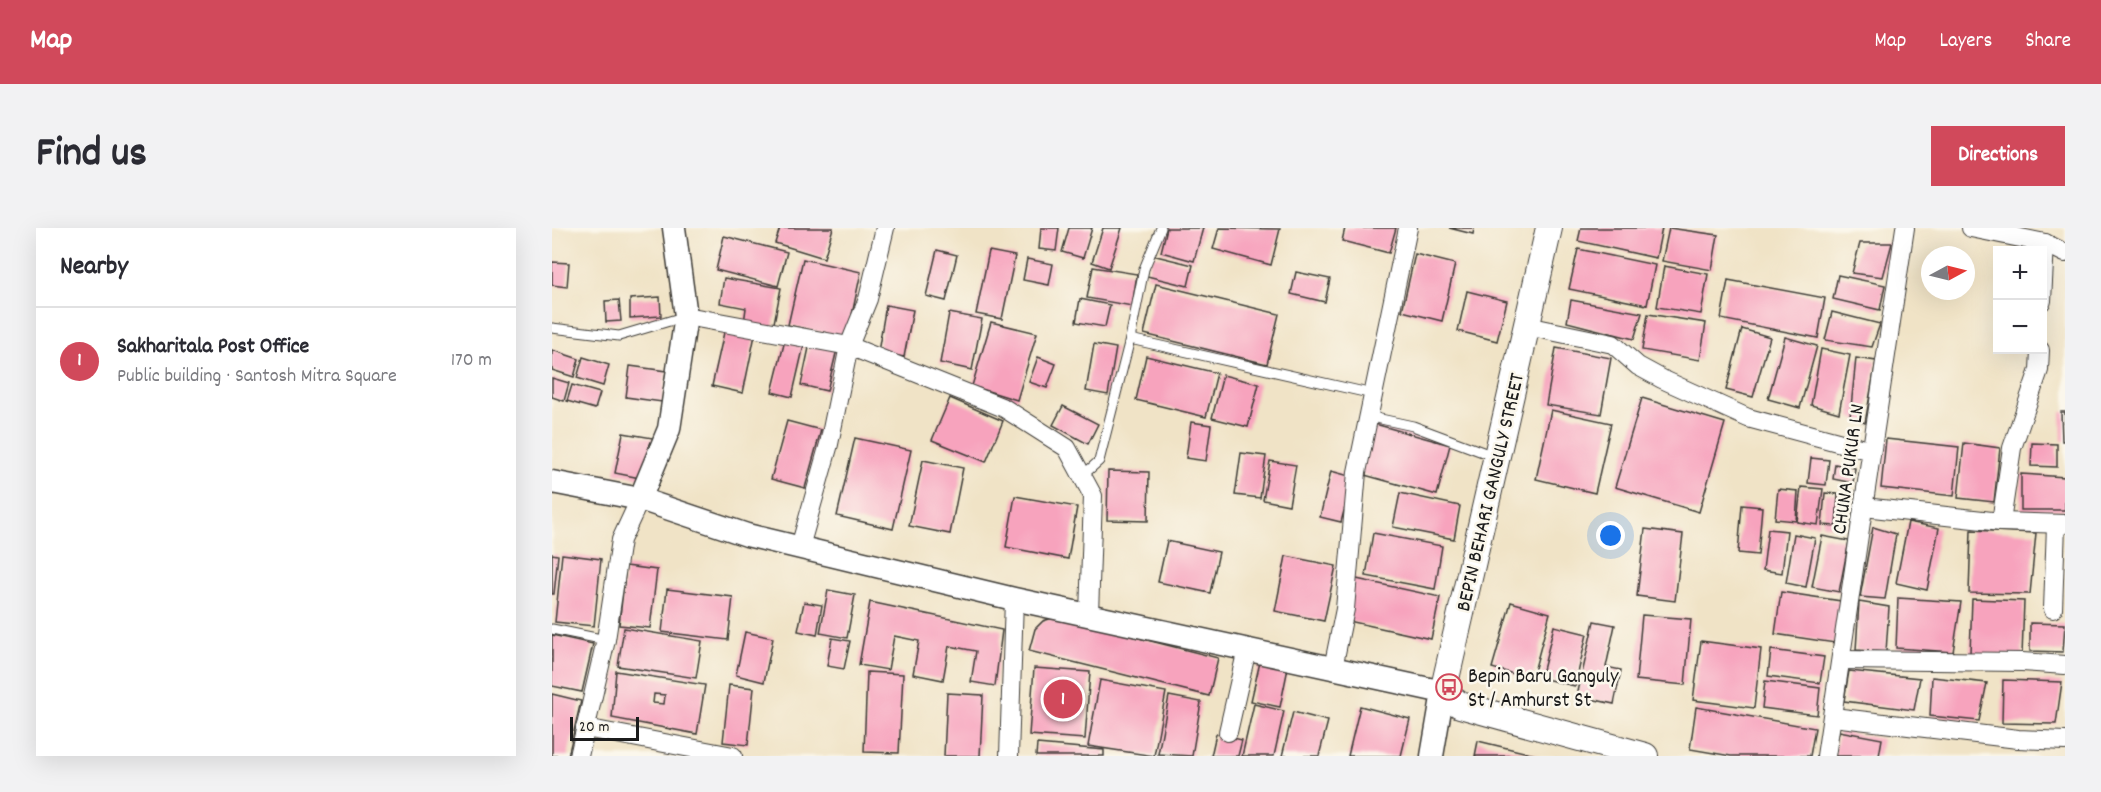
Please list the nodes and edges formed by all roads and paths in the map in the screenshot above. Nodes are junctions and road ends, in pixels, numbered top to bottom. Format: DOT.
graph roads {
  1 [pos="674,228"];
  2 [pos="885,228"];
  3 [pos="1161,228"];
  4 [pos="1408,228"];
  5 [pos="1549,228"];
  6 [pos="1905,228"];
  7 [pos="1971,228"];
  8 [pos="2045,243"];
  9 [pos="2065,253"];
  10 [pos="2043,300"];
  11 [pos="686,316"];
  12 [pos="1527,326"];
  13 [pos="552,328"];
  14 [pos="1130,339"];
  15 [pos="849,346"];
  16 [pos="2040,354"];
  17 [pos="1373,394"];
  18 [pos="1367,416"];
  19 [pos="1871,451"];
  20 [pos="1497,458"];
  21 [pos="1082,476"];
  22 [pos="552,482"];
  23 [pos="640,499"];
  24 [pos="1864,507"];
  25 [pos="2001,522"];
  26 [pos="2061,524"];
  27 [pos="800,547"];
  28 [pos="1014,599"];
  29 [pos="2053,609"];
  30 [pos="1089,614"];
  31 [pos="552,629"];
  32 [pos="606,640"];
  33 [pos="1247,649"];
  34 [pos="1842,660"];
  35 [pos="2065,665"];
  36 [pos="1333,668"];
  37 [pos="1443,692"];
  38 [pos="1833,717"];
  39 [pos="585,728"];
  40 [pos="1228,732"];
  41 [pos="2065,741"];
  42 [pos="579,756"];
  43 [pos="732,756"];
  44 [pos="1008,756"];
  45 [pos="1432,756"];
  46 [pos="1645,756"];
  47 [pos="1826,756"];
  1 -- 11 [label="street"];
  2 -- 15 [label="street"];
  3 -- 14 [label="lane"];
  4 -- 17 [label="street"];
  5 -- 12 [label="main road, BEPIN BEHARI GANGULY STREET"];
  6 -- 19 [label="street, CHUNA PUKUR LN"];
  7 -- 8 [label="street"];
  8 -- 9 [label="street"];
  8 -- 10 [label="street"];
  11 -- 13 [label="lane"];
  11 -- 15 [label="street"];
  11 -- 23 [label="street"];
  12 -- 19 [label="street"];
  12 -- 20 [label="main road, BEPIN BEHARI GANGULY STREET"];
  14 -- 17 [label="lane"];
  14 -- 21 [label="lane"];
  15 -- 21 [label="street"];
  15 -- 27 [label="street"];
  16 -- 25 [label="street"];
  17 -- 18 [label="street"];
  18 -- 20 [label="lane"];
  18 -- 36 [label="street"];
  19 -- 24 [label="street, CHUNA PUKUR LN"];
  20 -- 37 [label="main road, BEPIN BEHARI GANGULY STREET"];
  21 -- 30 [label="street"];
  22 -- 23 [label="street"];
  23 -- 27 [label="street"];
  23 -- 32 [label="street"];
  24 -- 25 [label="street"];
  24 -- 34 [label="street, CHUNA PUKUR LN"];
  25 -- 26 [label="street"];
  26 -- 29 [label="street"];
  27 -- 28 [label="street"];
  28 -- 30 [label="street"];
  28 -- 44 [label="street"];
  30 -- 33 [label="street"];
  31 -- 32 [label="lane"];
  32 -- 39 [label="street"];
  33 -- 36 [label="street"];
  33 -- 40 [label="street"];
  34 -- 35 [label="street"];
  34 -- 38 [label="street, CHUNA PUKUR LN"];
  36 -- 37 [label="street"];
  37 -- 45 [label="street, BEPIN BEHARI GANGULY STREET"];
  37 -- 46 [label="main road"];
  38 -- 41 [label="street"];
  38 -- 47 [label="street, CHUNA PUKUR LN"];
  39 -- 42 [label="street"];
  39 -- 43 [label="street"];
}
